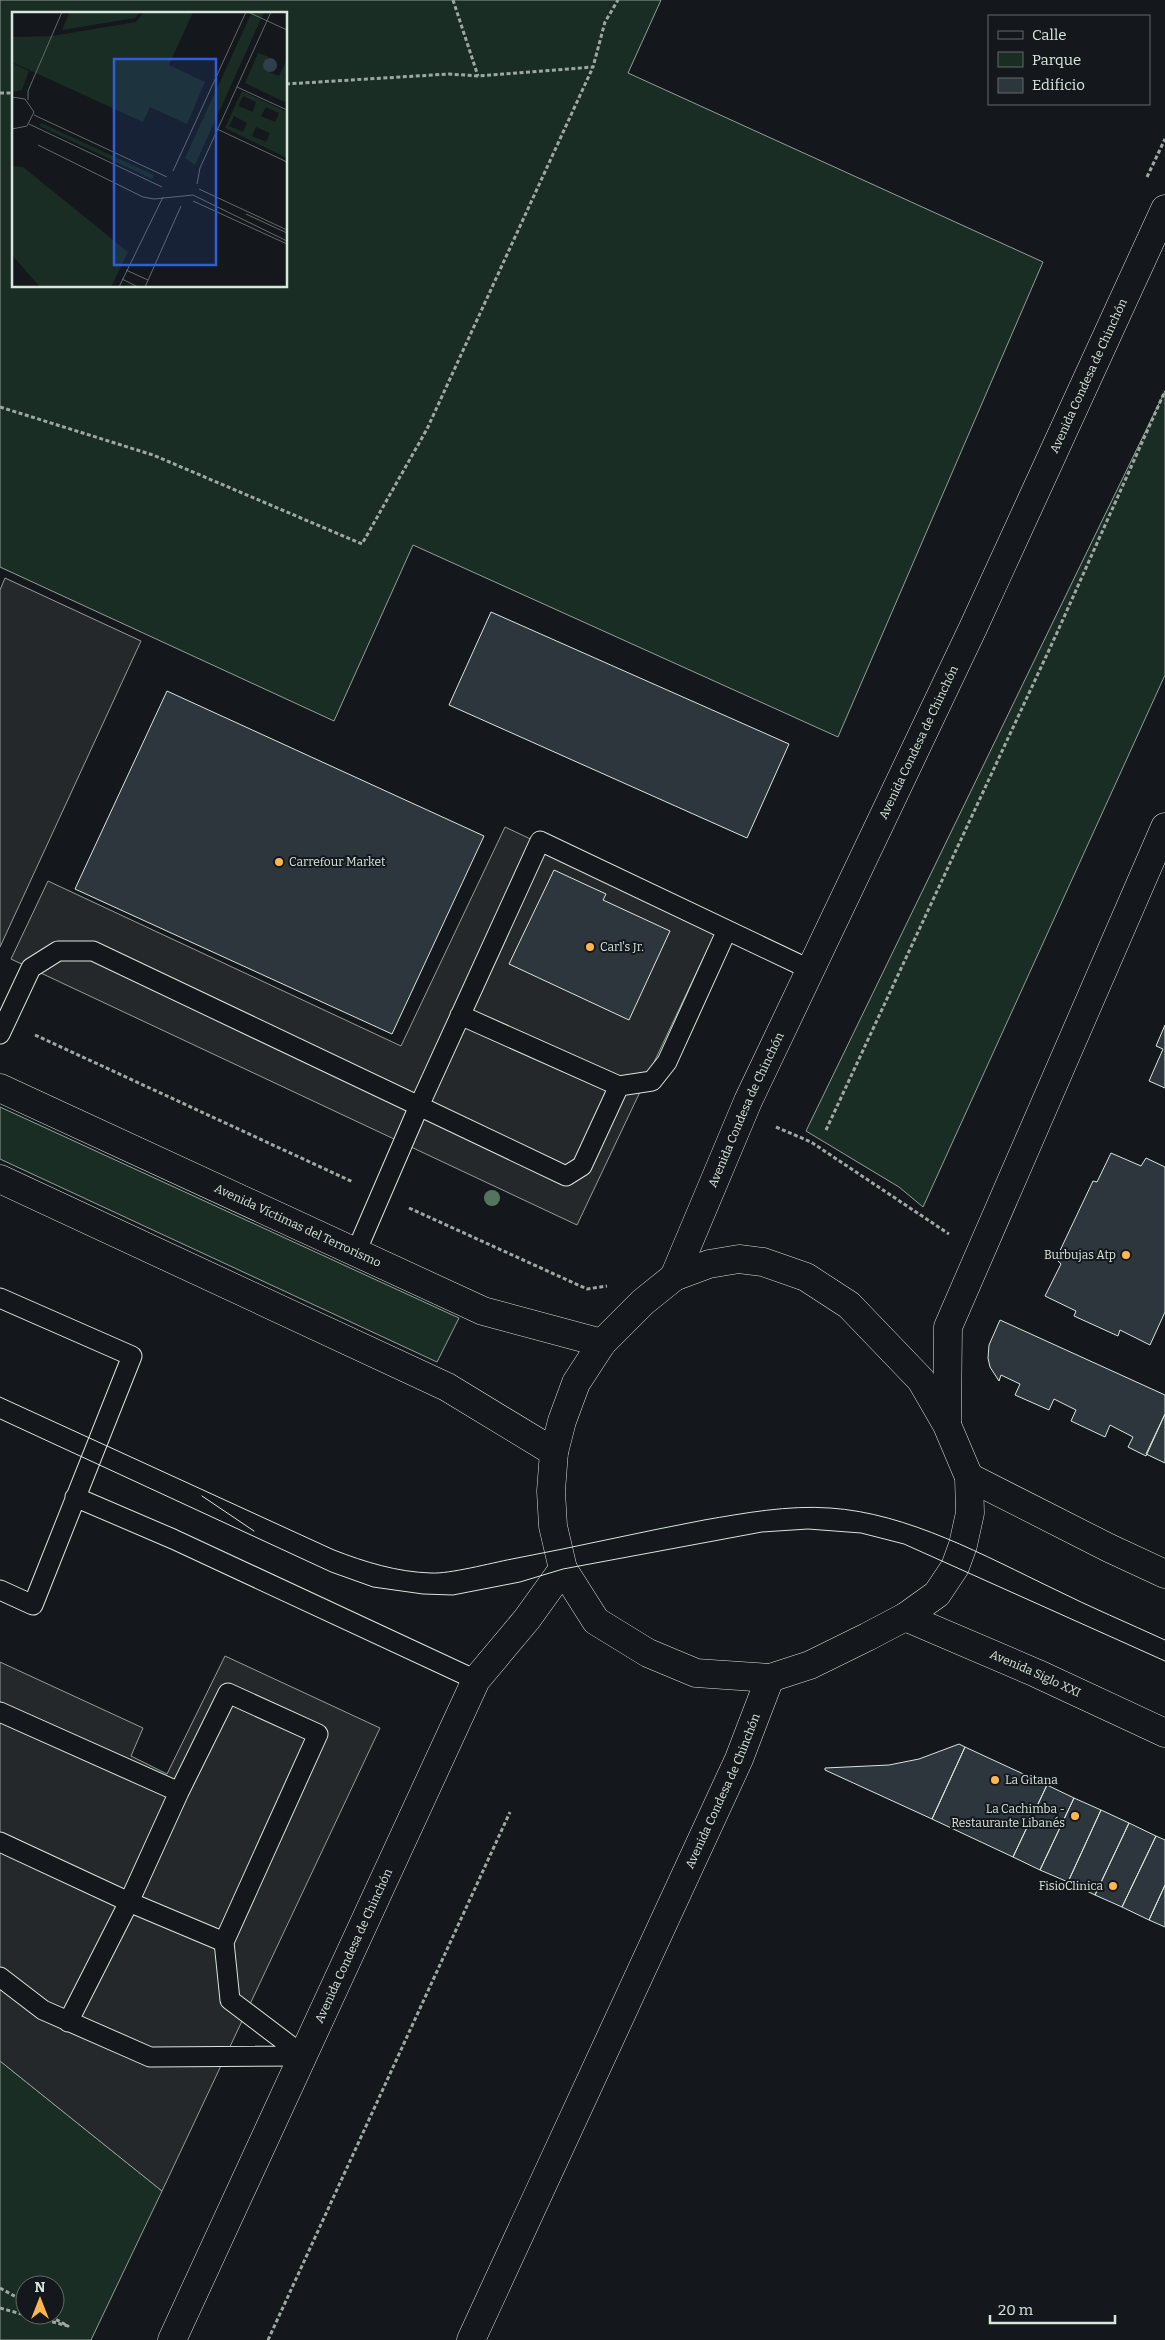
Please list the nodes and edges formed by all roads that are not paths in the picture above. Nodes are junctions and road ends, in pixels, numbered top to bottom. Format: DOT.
graph roads {
  1 [pos="1165,209"];
  2 [pos="1165,827"];
  3 [pos="727,930"];
  4 [pos="811,970"];
  5 [pos="460,1015"];
  6 [pos="3,1028"];
  7 [pos="619,1086"];
  8 [pos="0,1088"];
  9 [pos="419,1106"];
  10 [pos="0,1179"];
  11 [pos="356,1252"];
  12 [pos="674,1277"];
  13 [pos="0,1298"];
  14 [pos="602,1343"];
  15 [pos="947,1425"];
  16 [pos="554,1452"];
  17 [pos="969,1477"];
  18 [pos="75,1497"];
  19 [pos="563,1569"];
  20 [pos="1165,1574"];
  21 [pos="0,1590"];
  22 [pos="905,1617"];
  23 [pos="770,1678"];
  24 [pos="476,1680"];
  25 [pos="0,1712"];
  26 [pos="1165,1733"];
  27 [pos="179,1792"];
  28 [pos="0,1842"];
  29 [pos="129,1902"];
  30 [pos="224,1942"];
  31 [pos="0,1977"];
  32 [pos="68,2022"];
  33 [pos="304,2056"];
  34 [pos="172,2340"];
  35 [pos="471,2340"];
  1 -- 4 [label="street, Avenida Condesa de Chinchón"];
  2 -- 15 [label="street"];
  3 -- 4 [label="lane"];
  3 -- 5 [label="lane"];
  3 -- 7 [label="lane"];
  4 -- 12 [label="street, Avenida Condesa de Chinchón"];
  5 -- 7 [label="lane"];
  5 -- 9 [label="lane"];
  6 -- 9 [label="lane"];
  7 -- 9 [label="lane"];
  8 -- 11 [label="street, Avenida Víctimas del Terrorismo"];
  9 -- 11 [label="lane"];
  10 -- 16 [label="street"];
  11 -- 14 [label="street, Avenida Víctimas del Terrorismo"];
  12 -- 14 [label="street"];
  12 -- 15 [label="street"];
  13 -- 18 [label="lane"];
  14 -- 16 [label="street"];
  15 -- 17 [label="street"];
  16 -- 19 [label="street"];
  17 -- 20 [label="street"];
  17 -- 22 [label="street"];
  18 -- 21 [label="lane"];
  18 -- 24 [label="lane"];
  19 -- 23 [label="street"];
  19 -- 24 [label="street, Avenida Condesa de Chinchón"];
  22 -- 23 [label="street"];
  22 -- 26 [label="street, Avenida Siglo XXI"];
  23 -- 35 [label="street, Avenida Condesa de Chinchón"];
  24 -- 33 [label="street, Avenida Condesa de Chinchón"];
  25 -- 27 [label="lane"];
  27 -- 29 [label="lane"];
  27 -- 30 [label="lane"];
  28 -- 29 [label="lane"];
  29 -- 30 [label="lane"];
  29 -- 32 [label="lane"];
  30 -- 33 [label="lane"];
  31 -- 32 [label="lane"];
  32 -- 33 [label="lane"];
  33 -- 34 [label="street, Avenida Condesa de Chinchón"];
}
